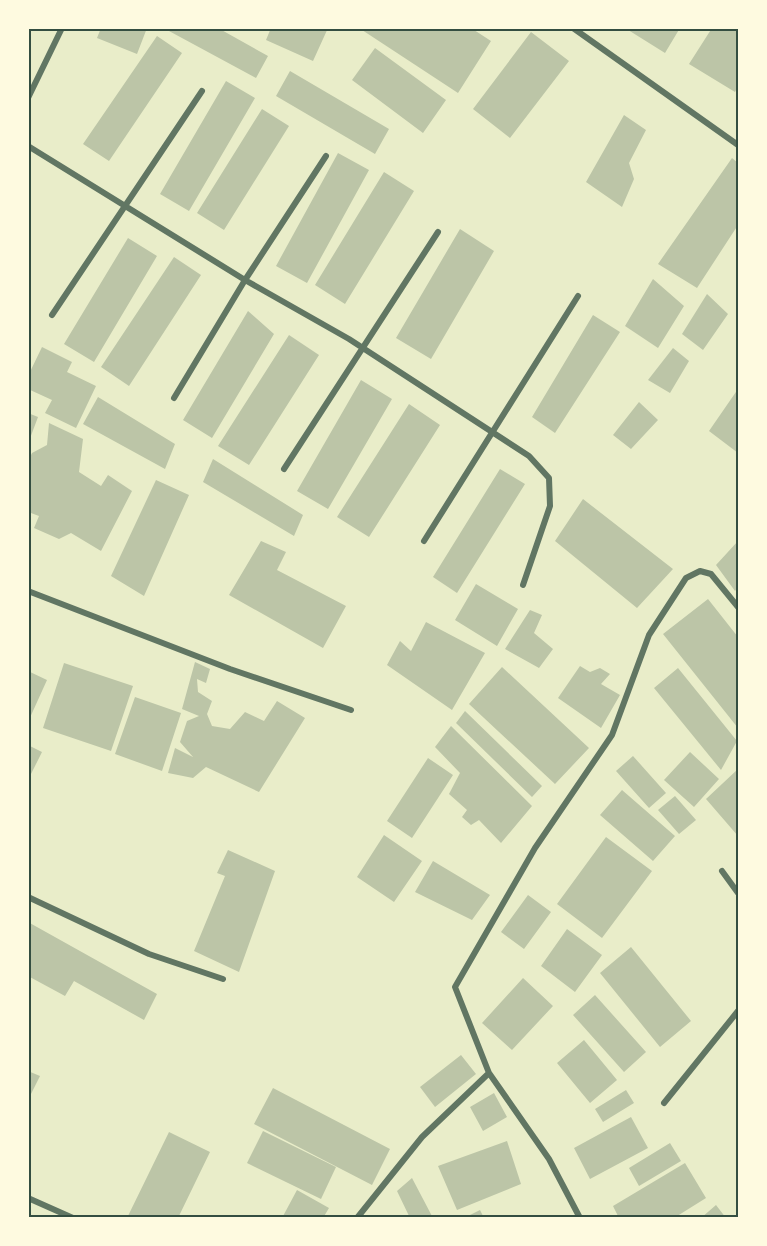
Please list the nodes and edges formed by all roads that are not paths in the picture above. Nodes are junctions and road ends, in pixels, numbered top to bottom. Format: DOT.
graph roads {
  1 [pos="62,28"];
  2 [pos="573,28"];
  3 [pos="32,82"];
  4 [pos="202,91"];
  5 [pos="28,98"];
  6 [pos="738,145"];
  7 [pos="28,146"];
  8 [pos="326,156"];
  9 [pos="126,206"];
  10 [pos="438,232"];
  11 [pos="245,280"];
  12 [pos="578,296"];
  13 [pos="52,315"];
  14 [pos="363,348"];
  15 [pos="174,398"];
  16 [pos="492,432"];
  17 [pos="284,469"];
  18 [pos="424,542"];
  19 [pos="523,585"];
  20 [pos="28,591"];
  21 [pos="738,607"];
  22 [pos="351,710"];
  23 [pos="722,871"];
  24 [pos="738,892"];
  25 [pos="28,897"];
  26 [pos="224,980"];
  27 [pos="738,1011"];
  28 [pos="489,1073"];
  29 [pos="664,1103"];
  30 [pos="28,1198"];
  31 [pos="73,1218"];
  32 [pos="357,1218"];
  33 [pos="580,1218"];
  1 -- 3 [label="street"];
  2 -- 6 [label="street"];
  3 -- 5 [label="street"];
  4 -- 9 [label="street"];
  7 -- 9 [label="street"];
  8 -- 11 [label="street"];
  9 -- 11 [label="street"];
  9 -- 13 [label="street"];
  10 -- 14 [label="street"];
  11 -- 14 [label="street"];
  11 -- 15 [label="street"];
  12 -- 16 [label="street"];
  14 -- 16 [label="street"];
  14 -- 17 [label="street"];
  16 -- 18 [label="street"];
  16 -- 19 [label="street"];
  20 -- 22 [label="street"];
  21 -- 28 [label="street"];
  23 -- 24 [label="street"];
  25 -- 26 [label="street"];
  27 -- 29 [label="street"];
  28 -- 32 [label="street"];
  28 -- 33 [label="street"];
  30 -- 31 [label="street"];
}
